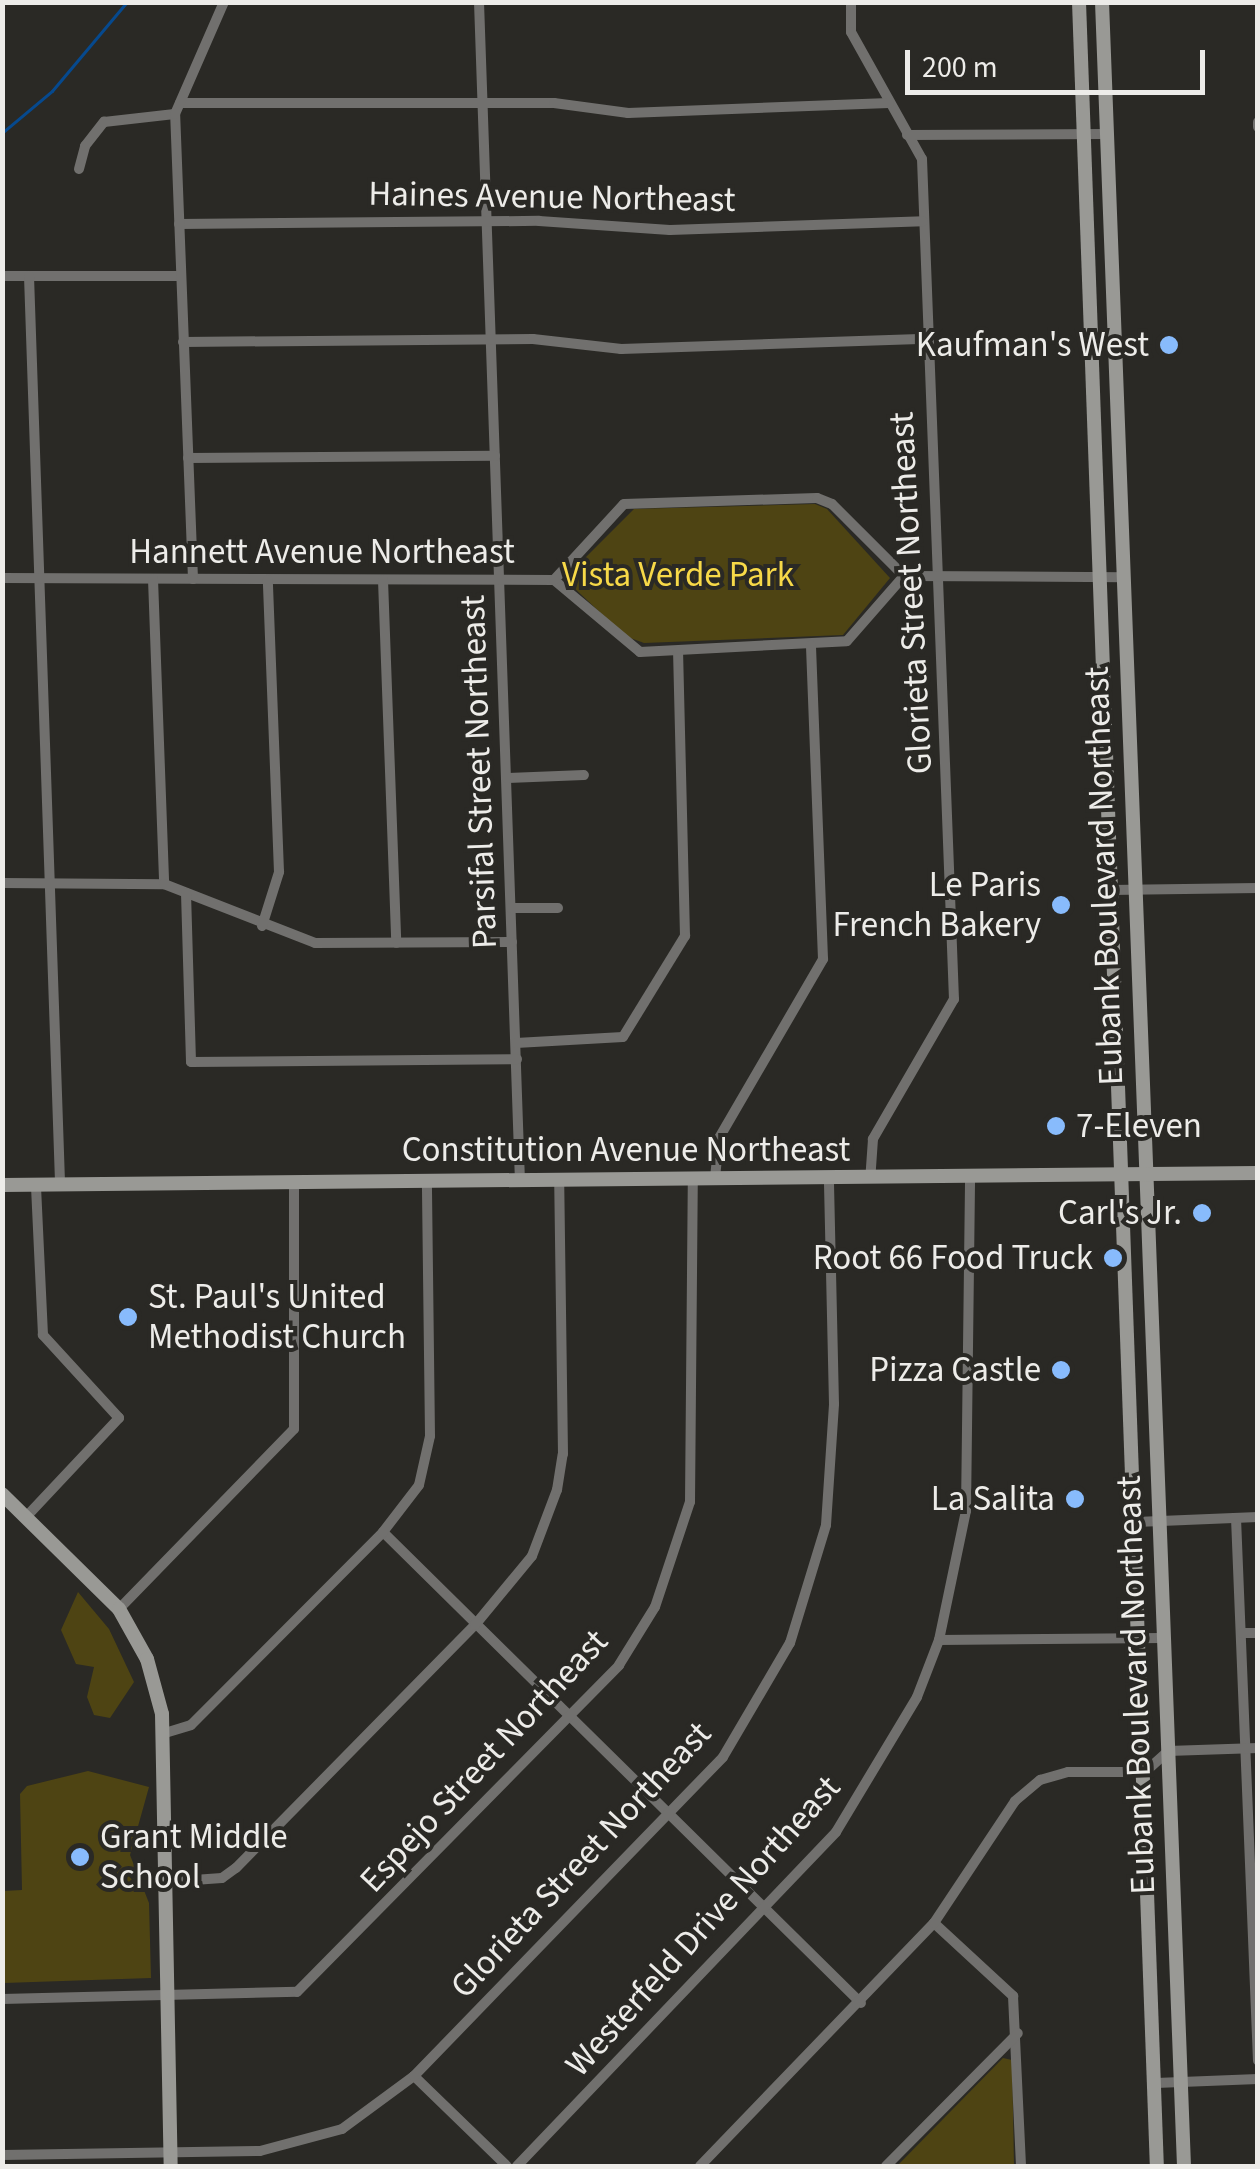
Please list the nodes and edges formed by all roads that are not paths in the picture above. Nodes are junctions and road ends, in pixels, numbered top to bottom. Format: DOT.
graph roads {
  1 [pos="224,2"];
  2 [pos="479,2"];
  3 [pos="851,2"];
  4 [pos="1078,2"];
  5 [pos="1102,2"];
  6 [pos="890,103"];
  7 [pos="483,104"];
  8 [pos="178,109"];
  9 [pos="907,134"];
  10 [pos="1084,134"];
  11 [pos="1106,134"];
  12 [pos="78,168"];
  13 [pos="487,221"];
  14 [pos="924,221"];
  15 [pos="179,224"];
  16 [pos="1088,266"];
  17 [pos="1112,266"];
  18 [pos="2,276"];
  19 [pos="29,276"];
  20 [pos="180,276"];
  21 [pos="492,339"];
  22 [pos="926,339"];
  23 [pos="184,342"];
  24 [pos="1117,403"];
  25 [pos="1093,404"];
  26 [pos="495,456"];
  27 [pos="188,458"];
  28 [pos="904,576"];
  29 [pos="937,577"];
  30 [pos="1099,577"];
  31 [pos="1124,577"];
  32 [pos="2,578"];
  33 [pos="38,578"];
  34 [pos="193,578"];
  35 [pos="153,579"];
  36 [pos="268,580"];
  37 [pos="383,580"];
  38 [pos="500,580"];
  39 [pos="554,580"];
  40 [pos="810,645"];
  41 [pos="678,651"];
  42 [pos="1106,751"];
  43 [pos="1130,751"];
  44 [pos="584,775"];
  45 [pos="507,778"];
  46 [pos="49,882"];
  47 [pos="2,883"];
  48 [pos="164,884"];
  49 [pos="1258,888"];
  50 [pos="1112,890"];
  51 [pos="1134,890"];
  52 [pos="186,893"];
  53 [pos="511,908"];
  54 [pos="558,908"];
  55 [pos="262,926"];
  56 [pos="512,942"];
  57 [pos="396,943"];
  58 [pos="1139,1018"];
  59 [pos="1116,1019"];
  60 [pos="516,1043"];
  61 [pos="517,1059"];
  62 [pos="1255,1170"];
  63 [pos="1122,1175"];
  64 [pos="1145,1175"];
  65 [pos="692,1178"];
  66 [pos="715,1178"];
  67 [pos="830,1178"];
  68 [pos="870,1178"];
  69 [pos="970,1178"];
  70 [pos="520,1180"];
  71 [pos="560,1180"];
  72 [pos="427,1181"];
  73 [pos="294,1182"];
  74 [pos="36,1184"];
  75 [pos="60,1184"];
  76 [pos="2,1185"];
  77 [pos="1150,1295"];
  78 [pos="1126,1296"];
  79 [pos="2,1494"];
  80 [pos="26,1517"];
  81 [pos="1258,1517"];
  82 [pos="1236,1518"];
  83 [pos="1160,1521"];
  84 [pos="1136,1522"];
  85 [pos="383,1532"];
  86 [pos="119,1610"];
  87 [pos="475,1625"];
  88 [pos="1258,1632"];
  89 [pos="1242,1633"];
  90 [pos="1163,1638"];
  91 [pos="1140,1639"];
  92 [pos="939,1640"];
  93 [pos="570,1717"];
  94 [pos="165,1733"];
  95 [pos="1252,1748"];
  96 [pos="1168,1752"];
  97 [pos="1145,1772"];
  98 [pos="669,1815"];
  99 [pos="1254,1862"];
  100 [pos="166,1882"];
  101 [pos="767,1908"];
  102 [pos="934,1923"];
  103 [pos="1175,1926"];
  104 [pos="1150,1927"];
  105 [pos="168,1998"];
  106 [pos="2,1999"];
  107 [pos="861,2002"];
  108 [pos="1018,2033"];
  109 [pos="1258,2061"];
  110 [pos="414,2076"];
  111 [pos="1258,2079"];
  112 [pos="1156,2083"];
  113 [pos="1181,2083"];
  114 [pos="2,2155"];
  115 [pos="171,2160"];
  116 [pos="25,2161"];
  117 [pos="507,2166"];
  118 [pos="517,2166"];
  119 [pos="700,2166"];
  120 [pos="886,2166"];
  121 [pos="1021,2166"];
  122 [pos="1158,2166"];
  123 [pos="1184,2166"];
  1 -- 8 [label="street"];
  2 -- 7 [label="street, Parsifal Street Northeast"];
  3 -- 6 [label="street, Glorieta Street Northeast"];
  4 -- 10 [label="main road, Eubank Boulevard Northeast"];
  5 -- 11 [label="main road, Eubank Boulevard Northeast"];
  6 -- 7 [label="street"];
  6 -- 9 [label="street, Glorieta Street Northeast"];
  7 -- 8 [label="street"];
  7 -- 13 [label="street, Parsifal Street Northeast"];
  8 -- 12 [label="street"];
  8 -- 15 [label="street"];
  9 -- 10 [label="street"];
  9 -- 14 [label="street, Glorieta Street Northeast"];
  10 -- 11 [label="street"];
  10 -- 16 [label="main road, Eubank Boulevard Northeast"];
  11 -- 17 [label="main road, Eubank Boulevard Northeast"];
  13 -- 14 [label="street, Haines Avenue Northeast"];
  13 -- 15 [label="street, Haines Avenue Northeast"];
  13 -- 21 [label="street, Parsifal Street Northeast"];
  14 -- 22 [label="street, Glorieta Street Northeast"];
  15 -- 20 [label="street"];
  16 -- 17 [label="main road"];
  16 -- 25 [label="main road, Eubank Boulevard Northeast"];
  17 -- 24 [label="main road, Eubank Boulevard Northeast"];
  18 -- 19 [label="street"];
  19 -- 20 [label="street"];
  19 -- 33 [label="street"];
  20 -- 23 [label="street"];
  21 -- 22 [label="street"];
  21 -- 23 [label="street"];
  21 -- 26 [label="street, Parsifal Street Northeast"];
  22 -- 29 [label="street, Glorieta Street Northeast"];
  23 -- 27 [label="street"];
  24 -- 25 [label="main road"];
  24 -- 31 [label="main road, Eubank Boulevard Northeast"];
  25 -- 30 [label="main road, Eubank Boulevard Northeast"];
  26 -- 27 [label="street"];
  26 -- 38 [label="street, Parsifal Street Northeast"];
  27 -- 34 [label="street"];
  28 -- 29 [label="street"];
  28 -- 39 [label="street"];
  28 -- 40 [label="street, Hannett Avenue Northeast"];
  29 -- 30 [label="street"];
  29 -- 68 [label="street, Glorieta Street Northeast"];
  30 -- 31 [label="street"];
  30 -- 42 [label="main road, Eubank Boulevard Northeast"];
  31 -- 43 [label="main road, Eubank Boulevard Northeast"];
  32 -- 33 [label="street, Hannett Avenue Northeast"];
  33 -- 35 [label="street, Hannett Avenue Northeast"];
  33 -- 46 [label="street"];
  34 -- 35 [label="street, Hannett Avenue Northeast"];
  34 -- 36 [label="street, Hannett Avenue Northeast"];
  35 -- 48 [label="street"];
  36 -- 37 [label="street, Hannett Avenue Northeast"];
  36 -- 55 [label="street"];
  37 -- 38 [label="street, Hannett Avenue Northeast"];
  37 -- 57 [label="street"];
  38 -- 39 [label="street, Hannett Avenue Northeast"];
  38 -- 45 [label="street, Parsifal Street Northeast"];
  39 -- 41 [label="street, Hannett Avenue Northeast"];
  40 -- 41 [label="street, Hannett Avenue Northeast"];
  40 -- 66 [label="street"];
  41 -- 60 [label="street"];
  42 -- 43 [label="main road"];
  42 -- 50 [label="main road, Eubank Boulevard Northeast"];
  43 -- 51 [label="main road, Eubank Boulevard Northeast"];
  44 -- 45 [label="street"];
  45 -- 53 [label="street, Parsifal Street Northeast"];
  46 -- 47 [label="street"];
  46 -- 48 [label="street"];
  46 -- 75 [label="street"];
  48 -- 52 [label="street"];
  49 -- 51 [label="street"];
  50 -- 51 [label="street"];
  50 -- 59 [label="main road, Eubank Boulevard Northeast"];
  51 -- 58 [label="main road, Eubank Boulevard Northeast"];
  52 -- 55 [label="street"];
  52 -- 61 [label="street"];
  53 -- 54 [label="street"];
  53 -- 56 [label="street, Parsifal Street Northeast"];
  55 -- 57 [label="street"];
  56 -- 57 [label="street"];
  56 -- 60 [label="street, Parsifal Street Northeast"];
  58 -- 59 [label="main road"];
  58 -- 64 [label="main road, Eubank Boulevard Northeast"];
  59 -- 63 [label="main road, Eubank Boulevard Northeast"];
  60 -- 61 [label="street, Parsifal Street Northeast"];
  61 -- 70 [label="street, Parsifal Street Northeast"];
  62 -- 64 [label="main road, Constitution Avenue Northeast"];
  63 -- 64 [label="main road, Constitution Avenue Northeast"];
  63 -- 69 [label="main road, Constitution Avenue Northeast"];
  63 -- 78 [label="main road, Eubank Boulevard Northeast"];
  64 -- 77 [label="main road, Eubank Boulevard Northeast"];
  65 -- 66 [label="main road, Constitution Avenue Northeast"];
  65 -- 71 [label="main road, Constitution Avenue Northeast"];
  65 -- 93 [label="street, Espejo Street Northeast"];
  66 -- 67 [label="main road, Constitution Avenue Northeast"];
  67 -- 68 [label="main road, Constitution Avenue Northeast"];
  67 -- 98 [label="street, Glorieta Street Northeast"];
  68 -- 69 [label="main road, Constitution Avenue Northeast"];
  69 -- 92 [label="street, Westerfeld Drive Northeast"];
  70 -- 71 [label="main road, Constitution Avenue Northeast"];
  70 -- 72 [label="main road, Constitution Avenue Northeast"];
  71 -- 87 [label="street"];
  72 -- 73 [label="main road, Constitution Avenue Northeast"];
  72 -- 85 [label="street"];
  73 -- 75 [label="main road, Constitution Avenue Northeast"];
  73 -- 86 [label="street"];
  74 -- 75 [label="main road, Constitution Avenue Northeast"];
  74 -- 76 [label="main road, Constitution Avenue Northeast"];
  74 -- 80 [label="street"];
  77 -- 78 [label="main road"];
  77 -- 83 [label="main road, Eubank Boulevard Northeast"];
  78 -- 84 [label="main road, Eubank Boulevard Northeast"];
  79 -- 80 [label="main road"];
  80 -- 86 [label="main road"];
  81 -- 82 [label="street"];
  82 -- 83 [label="street"];
  82 -- 89 [label="street"];
  83 -- 84 [label="street"];
  83 -- 90 [label="main road, Eubank Boulevard Northeast"];
  84 -- 91 [label="main road, Eubank Boulevard Northeast"];
  85 -- 87 [label="street"];
  85 -- 94 [label="street"];
  86 -- 94 [label="main road"];
  87 -- 93 [label="street"];
  87 -- 100 [label="street"];
  88 -- 89 [label="street"];
  89 -- 95 [label="street"];
  90 -- 91 [label="street"];
  90 -- 96 [label="main road, Eubank Boulevard Northeast"];
  91 -- 92 [label="street"];
  91 -- 97 [label="main road, Eubank Boulevard Northeast"];
  92 -- 101 [label="street, Westerfeld Drive Northeast"];
  93 -- 98 [label="street"];
  93 -- 105 [label="street, Espejo Street Northeast"];
  94 -- 100 [label="main road"];
  95 -- 96 [label="street"];
  95 -- 99 [label="street"];
  96 -- 97 [label="street"];
  96 -- 103 [label="main road, Eubank Boulevard Northeast"];
  97 -- 102 [label="street"];
  97 -- 104 [label="main road, Eubank Boulevard Northeast"];
  98 -- 101 [label="street"];
  98 -- 110 [label="street, Glorieta Street Northeast"];
  99 -- 109 [label="street"];
  100 -- 105 [label="main road"];
  101 -- 107 [label="street"];
  101 -- 118 [label="street, Westerfeld Drive Northeast"];
  102 -- 107 [label="street"];
  102 -- 108 [label="street"];
  103 -- 104 [label="main road"];
  103 -- 113 [label="main road, Eubank Boulevard Northeast"];
  104 -- 112 [label="main road, Eubank Boulevard Northeast"];
  105 -- 106 [label="street, Espejo Street Northeast"];
  105 -- 115 [label="main road"];
  107 -- 119 [label="street"];
  108 -- 120 [label="street"];
  108 -- 121 [label="street"];
  110 -- 115 [label="street, Glorieta Street Northeast"];
  110 -- 117 [label="street"];
  111 -- 113 [label="street"];
  112 -- 113 [label="street"];
  112 -- 122 [label="main road, Eubank Boulevard Northeast"];
  113 -- 123 [label="main road, Eubank Boulevard Northeast"];
  114 -- 116 [label="street, Glorieta Street Northeast"];
  115 -- 116 [label="street, Glorieta Street Northeast"];
}
